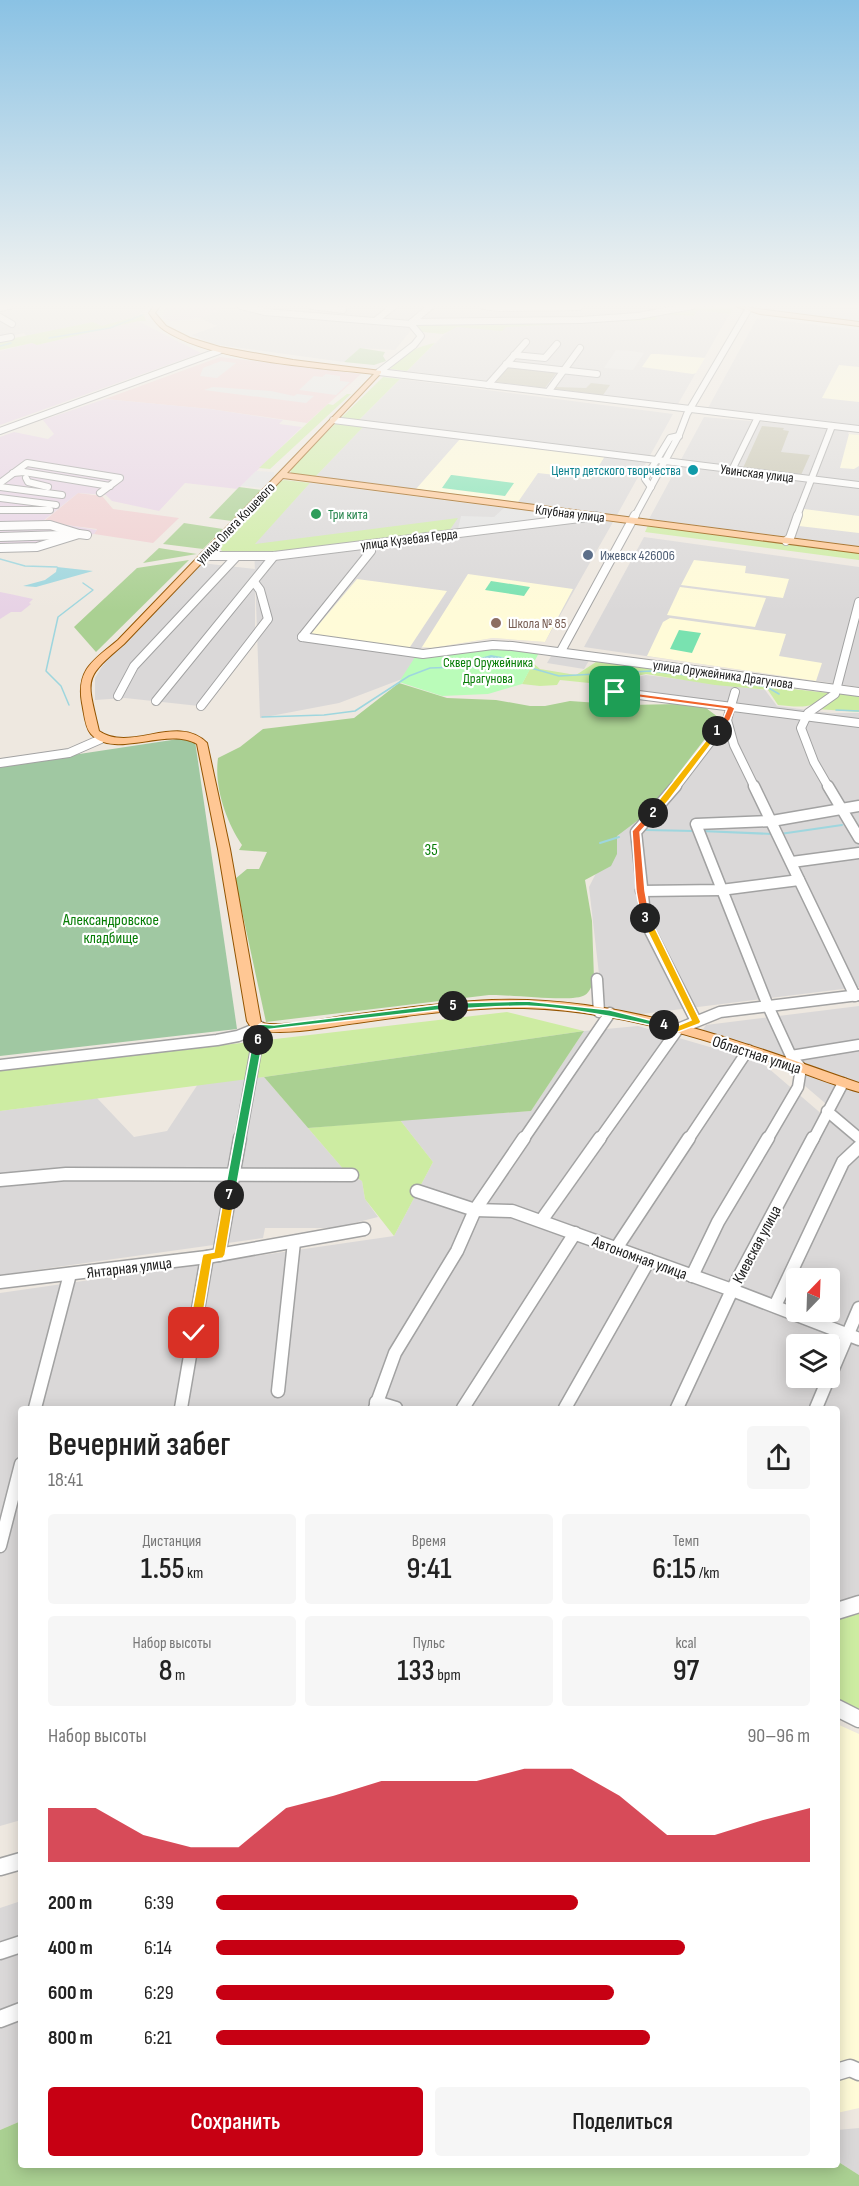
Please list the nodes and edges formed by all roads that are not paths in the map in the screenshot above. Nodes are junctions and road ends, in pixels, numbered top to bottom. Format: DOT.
graph roads {
  1 [pos="63,408"];
  2 [pos="344,408"];
  3 [pos="674,408"];
  4 [pos="690,410"];
  5 [pos="758,417"];
  6 [pos="333,420"];
  7 [pos="832,426"];
  8 [pos="859,429"];
  9 [pos="0,431"];
  10 [pos="679,436"];
  11 [pos="656,460"];
  12 [pos="665,462"];
  13 [pos="732,470"];
  14 [pos="13,474"];
  15 [pos="281,475"];
  16 [pos="26,478"];
  17 [pos="810,479"];
  18 [pos="20,483"];
  19 [pos="1,484"];
  20 [pos="859,484"];
  21 [pos="48,487"];
  22 [pos="651,487"];
  23 [pos="105,490"];
  24 [pos="30,491"];
  25 [pos="0,492"];
  26 [pos="72,493"];
  27 [pos="62,495"];
  28 [pos="3,504"];
  29 [pos="52,505"];
  30 [pos="0,515"];
  31 [pos="596,516"];
  32 [pos="0,520"];
  33 [pos="39,520"];
  34 [pos="632,521"];
  35 [pos="0,526"];
  36 [pos="0,531"];
  37 [pos="78,533"];
  38 [pos="0,537"];
  39 [pos="57,541"];
  40 [pos="786,541"];
  41 [pos="0,542"];
  42 [pos="366,545"];
  43 [pos="213,547"];
  44 [pos="0,548"];
  45 [pos="859,550"];
  46 [pos="223,555"];
  47 [pos="204,556"];
  48 [pos="274,556"];
  49 [pos="236,557"];
  50 [pos="254,582"];
  51 [pos="859,602"];
  52 [pos="561,651"];
  53 [pos="836,689"];
  54 [pos="615,692"];
  55 [pos="735,692"];
  56 [pos="859,692"];
  57 [pos="118,696"];
  58 [pos="156,701"];
  59 [pos="201,706"];
  60 [pos="731,708"];
  61 [pos="91,715"];
  62 [pos="806,716"];
  63 [pos="727,720"];
  64 [pos="859,723"];
  65 [pos="101,739"];
  66 [pos="137,739"];
  67 [pos="0,763"];
  68 [pos="859,806"];
  69 [pos="844,809"];
  70 [pos="772,821"];
  71 [pos="859,837"];
  72 [pos="859,853"];
  73 [pos="792,862"];
  74 [pos="799,880"];
  75 [pos="721,890"];
  76 [pos="640,891"];
  77 [pos="597,979"];
  78 [pos="857,995"];
  79 [pos="768,1006"];
  80 [pos="604,1012"];
  81 [pos="696,1022"];
  82 [pos="260,1027"];
  83 [pos="678,1029"];
  84 [pos="859,1045"];
  85 [pos="748,1050"];
  86 [pos="791,1056"];
  87 [pos="0,1065"];
  88 [pos="801,1068"];
  89 [pos="843,1083"];
  90 [pos="859,1088"];
  91 [pos="827,1111"];
  92 [pos="859,1138"];
  93 [pos="859,1147"];
  94 [pos="233,1174"];
  95 [pos="352,1176"];
  96 [pos="0,1180"];
  97 [pos="417,1191"];
  98 [pos="475,1210"];
  99 [pos="542,1221"];
  100 [pos="364,1229"];
  101 [pos="575,1233"];
  102 [pos="294,1242"];
  103 [pos="617,1247"];
  104 [pos="213,1256"];
  105 [pos="649,1260"];
  106 [pos="70,1274"];
  107 [pos="692,1276"];
  108 [pos="0,1282"];
  109 [pos="732,1290"];
  110 [pos="775,1306"];
  111 [pos="859,1308"];
  112 [pos="853,1337"];
  113 [pos="840,1358"];
  114 [pos="824,1388"];
  115 [pos="278,1391"];
  116 [pos="375,1405"];
  117 [pos="36,1406"];
  118 [pos="181,1406"];
  119 [pos="464,1406"];
  120 [pos="566,1406"];
  121 [pos="678,1406"];
  122 [pos="817,1406"];
  123 [pos="18,1476"];
  124 [pos="0,1546"];
  125 [pos="859,1604"];
  126 [pos="840,1610"];
  127 [pos="840,1710"];
  128 [pos="859,1719"];
  129 [pos="18,1862"];
  130 [pos="0,1867"];
  131 [pos="18,1945"];
  132 [pos="0,1951"];
  133 [pos="18,2012"];
  134 [pos="0,2019"];
  135 [pos="840,2071"];
  136 [pos="859,2072"];
  1 -- 9 [label="street"];
  2 -- 6 [label="main road, улица Олега Кошевого"];
  3 -- 4 [label="street"];
  4 -- 5 [label="street"];
  4 -- 10 [label="street"];
  5 -- 7 [label="street"];
  5 -- 13 [label="street"];
  6 -- 11 [label="street, Увинская улица"];
  6 -- 15 [label="main road, улица Олега Кошевого"];
  7 -- 8 [label="street"];
  7 -- 17 [label="street"];
  10 -- 11 [label="street"];
  10 -- 12 [label="street"];
  11 -- 12 [label="street, Увинская улица"];
  11 -- 22 [label="street"];
  12 -- 13 [label="street, Увинская улица"];
  12 -- 22 [label="street"];
  13 -- 17 [label="street, Увинская улица"];
  14 -- 16 [label="street"];
  14 -- 18 [label="street"];
  14 -- 19 [label="street"];
  14 -- 23 [label="street"];
  14 -- 23 [label="street"];
  15 -- 31 [label="main road, Клубная улица"];
  15 -- 43 [label="main road, улица Олега Кошевого"];
  16 -- 21 [label="street"];
  16 -- 23 [label="street"];
  17 -- 20 [label="street, Увинская улица"];
  17 -- 40 [label="street"];
  18 -- 19 [label="street"];
  18 -- 24 [label="street"];
  19 -- 24 [label="street"];
  22 -- 34 [label="street"];
  24 -- 27 [label="street"];
  25 -- 29 [label="street"];
  26 -- 29 [label="street"];
  28 -- 29 [label="street"];
  28 -- 29 [label="street"];
  29 -- 33 [label="street"];
  30 -- 33 [label="street"];
  31 -- 34 [label="main road, Клубная улица"];
  31 -- 42 [label="street, улица Кузебая Герда"];
  32 -- 33 [label="street"];
  33 -- 35 [label="street"];
  33 -- 37 [label="street"];
  34 -- 40 [label="main road, Клубная улица"];
  34 -- 52 [label="street"];
  36 -- 37 [label="street"];
  37 -- 38 [label="street"];
  37 -- 39 [label="street"];
  39 -- 41 [label="street"];
  39 -- 44 [label="street"];
  40 -- 45 [label="main road, Клубная улица"];
  42 -- 48 [label="street, улица Кузебая Герда"];
  42 -- 52 [label="street, улица Оружейника Драгунова"];
  43 -- 46 [label="street"];
  43 -- 47 [label="main road, улица Олега Кошевого"];
  46 -- 47 [label="street, улица Кузебая Герда"];
  46 -- 49 [label="street, улица Кузебая Герда"];
  47 -- 61 [label="main road, улица Олега Кошевого"];
  48 -- 49 [label="street, улица Кузебая Герда"];
  48 -- 50 [label="street"];
  49 -- 57 [label="street"];
  50 -- 58 [label="street"];
  50 -- 59 [label="street"];
  51 -- 53 [label="street"];
  52 -- 53 [label="street, улица Оружейника Драгунова"];
  53 -- 56 [label="street, улица Оружейника Драгунова"];
  53 -- 62 [label="street"];
  54 -- 60 [label="street"];
  55 -- 60 [label="street"];
  60 -- 62 [label="street"];
  60 -- 63 [label="street"];
  61 -- 65 [label="main road, улица Олега Кошевого"];
  61 -- 66 [label="main road"];
  62 -- 64 [label="street"];
  62 -- 69 [label="street"];
  63 -- 70 [label="street"];
  63 -- 76 [label="street"];
  65 -- 66 [label="main road"];
  65 -- 67 [label="street"];
  66 -- 82 [label="main road"];
  68 -- 69 [label="street"];
  69 -- 70 [label="street"];
  69 -- 71 [label="street"];
  70 -- 73 [label="street"];
  70 -- 75 [label="street"];
  72 -- 73 [label="street"];
  73 -- 74 [label="street"];
  74 -- 75 [label="street"];
  74 -- 78 [label="street"];
  75 -- 76 [label="street"];
  75 -- 79 [label="street"];
  76 -- 81 [label="street"];
  77 -- 80 [label="street"];
  78 -- 79 [label="street"];
  79 -- 81 [label="street"];
  79 -- 86 [label="street"];
  80 -- 82 [label="main road, Областная улица"];
  80 -- 83 [label="main road, Областная улица"];
  80 -- 98 [label="street"];
  81 -- 83 [label="street"];
  82 -- 87 [label="street"];
  82 -- 94 [label="street"];
  83 -- 85 [label="main road, Областная улица"];
  83 -- 99 [label="street"];
  84 -- 86 [label="street"];
  85 -- 88 [label="main road, Областная улица"];
  85 -- 103 [label="street"];
  86 -- 88 [label="street"];
  88 -- 89 [label="main road, Областная улица"];
  88 -- 107 [label="street"];
  89 -- 90 [label="main road, Областная улица"];
  89 -- 91 [label="street, Киевская улица"];
  91 -- 92 [label="street"];
  91 -- 109 [label="street, Киевская улица"];
  93 -- 110 [label="street"];
  94 -- 95 [label="street"];
  94 -- 96 [label="street"];
  94 -- 104 [label="street"];
  97 -- 98 [label="street, Автономная улица"];
  98 -- 99 [label="street, Автономная улица"];
  98 -- 116 [label="street"];
  99 -- 101 [label="street, Автономная улица"];
  100 -- 102 [label="street, Янтарная улица"];
  101 -- 103 [label="street, Автономная улица"];
  101 -- 119 [label="street"];
  102 -- 104 [label="street, Янтарная улица"];
  102 -- 115 [label="street"];
  103 -- 105 [label="street, Автономная улица"];
  104 -- 106 [label="street, Янтарная улица"];
  104 -- 118 [label="street"];
  105 -- 107 [label="street, Автономная улица"];
  105 -- 120 [label="street"];
  106 -- 108 [label="street, Янтарная улица"];
  106 -- 117 [label="street"];
  107 -- 109 [label="street, Автономная улица"];
  109 -- 110 [label="street, Автономная улица"];
  109 -- 121 [label="street, Киевская улица"];
  110 -- 112 [label="street, Автономная улица"];
  111 -- 112 [label="street"];
  112 -- 113 [label="street"];
  114 -- 122 [label="street"];
  123 -- 124 [label="street"];
  125 -- 126 [label="street"];
  127 -- 128 [label="street"];
  129 -- 130 [label="street"];
  131 -- 132 [label="street"];
  133 -- 134 [label="street"];
  135 -- 136 [label="street"];
}
